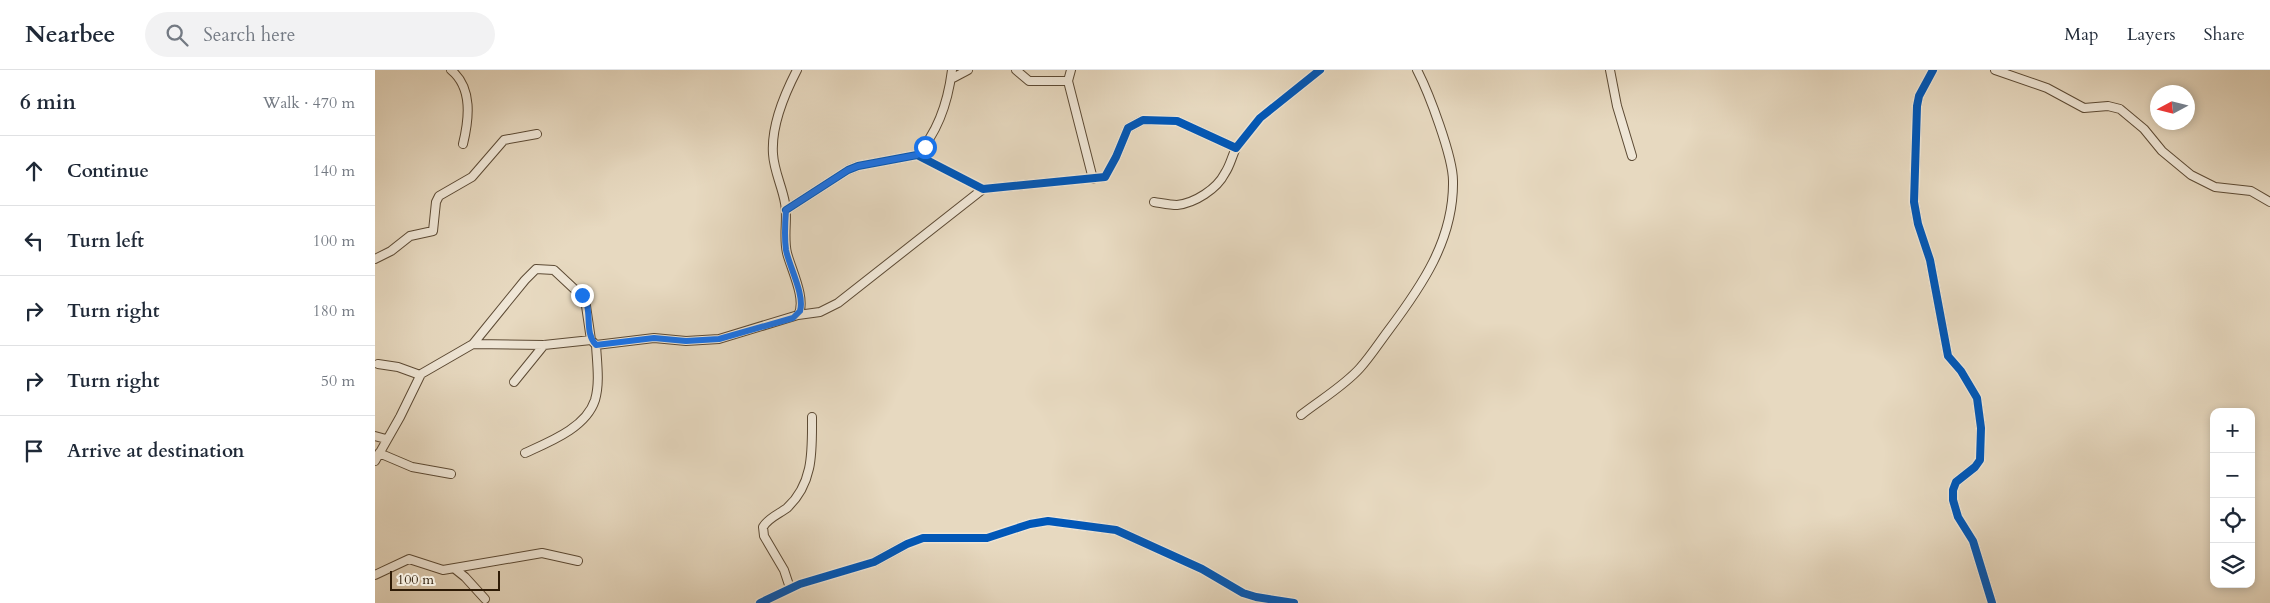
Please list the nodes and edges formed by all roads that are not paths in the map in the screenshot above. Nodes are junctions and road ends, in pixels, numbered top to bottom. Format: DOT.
graph roads {
  1 [pos="451,70"];
  2 [pos="797,70"];
  3 [pos="951,70"];
  4 [pos="968,70"];
  5 [pos="1017,70"];
  6 [pos="1071,70"];
  7 [pos="1320,70"];
  8 [pos="1417,70"];
  9 [pos="1610,70"];
  10 [pos="1933,70"];
  11 [pos="1995,70"];
  12 [pos="951,79"];
  13 [pos="1068,82"];
  14 [pos="537,134"];
  15 [pos="463,144"];
  16 [pos="1236,148"];
  17 [pos="917,155"];
  18 [pos="1632,156"];
  19 [pos="1093,179"];
  20 [pos="983,189"];
  21 [pos="1154,202"];
  22 [pos="2270,202"];
  23 [pos="786,210"];
  24 [pos="375,259"];
  25 [pos="798,315"];
  26 [pos="593,343"];
  27 [pos="473,344"];
  28 [pos="544,345"];
  29 [pos="378,364"];
  30 [pos="420,375"];
  31 [pos="514,382"];
  32 [pos="1301,415"];
  33 [pos="812,417"];
  34 [pos="375,436"];
  35 [pos="386,439"];
  36 [pos="379,453"];
  37 [pos="525,453"];
  38 [pos="375,461"];
  39 [pos="451,474"];
  40 [pos="578,561"];
  41 [pos="455,568"];
  42 [pos="375,575"];
  43 [pos="790,588"];
  44 [pos="485,599"];
  45 [pos="760,603"];
  46 [pos="1294,603"];
  47 [pos="1992,603"];
  1 -- 15 [label="street"];
  2 -- 23 [label="street"];
  3 -- 12 [label="street"];
  4 -- 12 [label="street"];
  5 -- 13 [label="street"];
  6 -- 13 [label="street"];
  7 -- 16 [label="street"];
  8 -- 32 [label="street"];
  9 -- 18 [label="street"];
  10 -- 47 [label="street"];
  11 -- 22 [label="street"];
  12 -- 17 [label="street"];
  13 -- 19 [label="street"];
  14 -- 24 [label="street"];
  16 -- 19 [label="street"];
  16 -- 21 [label="street"];
  17 -- 20 [label="street"];
  17 -- 23 [label="street"];
  19 -- 20 [label="street"];
  20 -- 25 [label="street"];
  23 -- 25 [label="street"];
  25 -- 26 [label="street"];
  26 -- 27 [label="street"];
  26 -- 28 [label="street"];
  26 -- 37 [label="street"];
  27 -- 28 [label="street"];
  27 -- 35 [label="street"];
  28 -- 31 [label="street"];
  29 -- 30 [label="street"];
  33 -- 43 [label="street"];
  34 -- 35 [label="street"];
  35 -- 36 [label="street"];
  36 -- 38 [label="street"];
  36 -- 39 [label="street"];
  40 -- 41 [label="street"];
  41 -- 42 [label="street"];
  41 -- 44 [label="street"];
  43 -- 45 [label="street"];
  43 -- 46 [label="street"];
}
